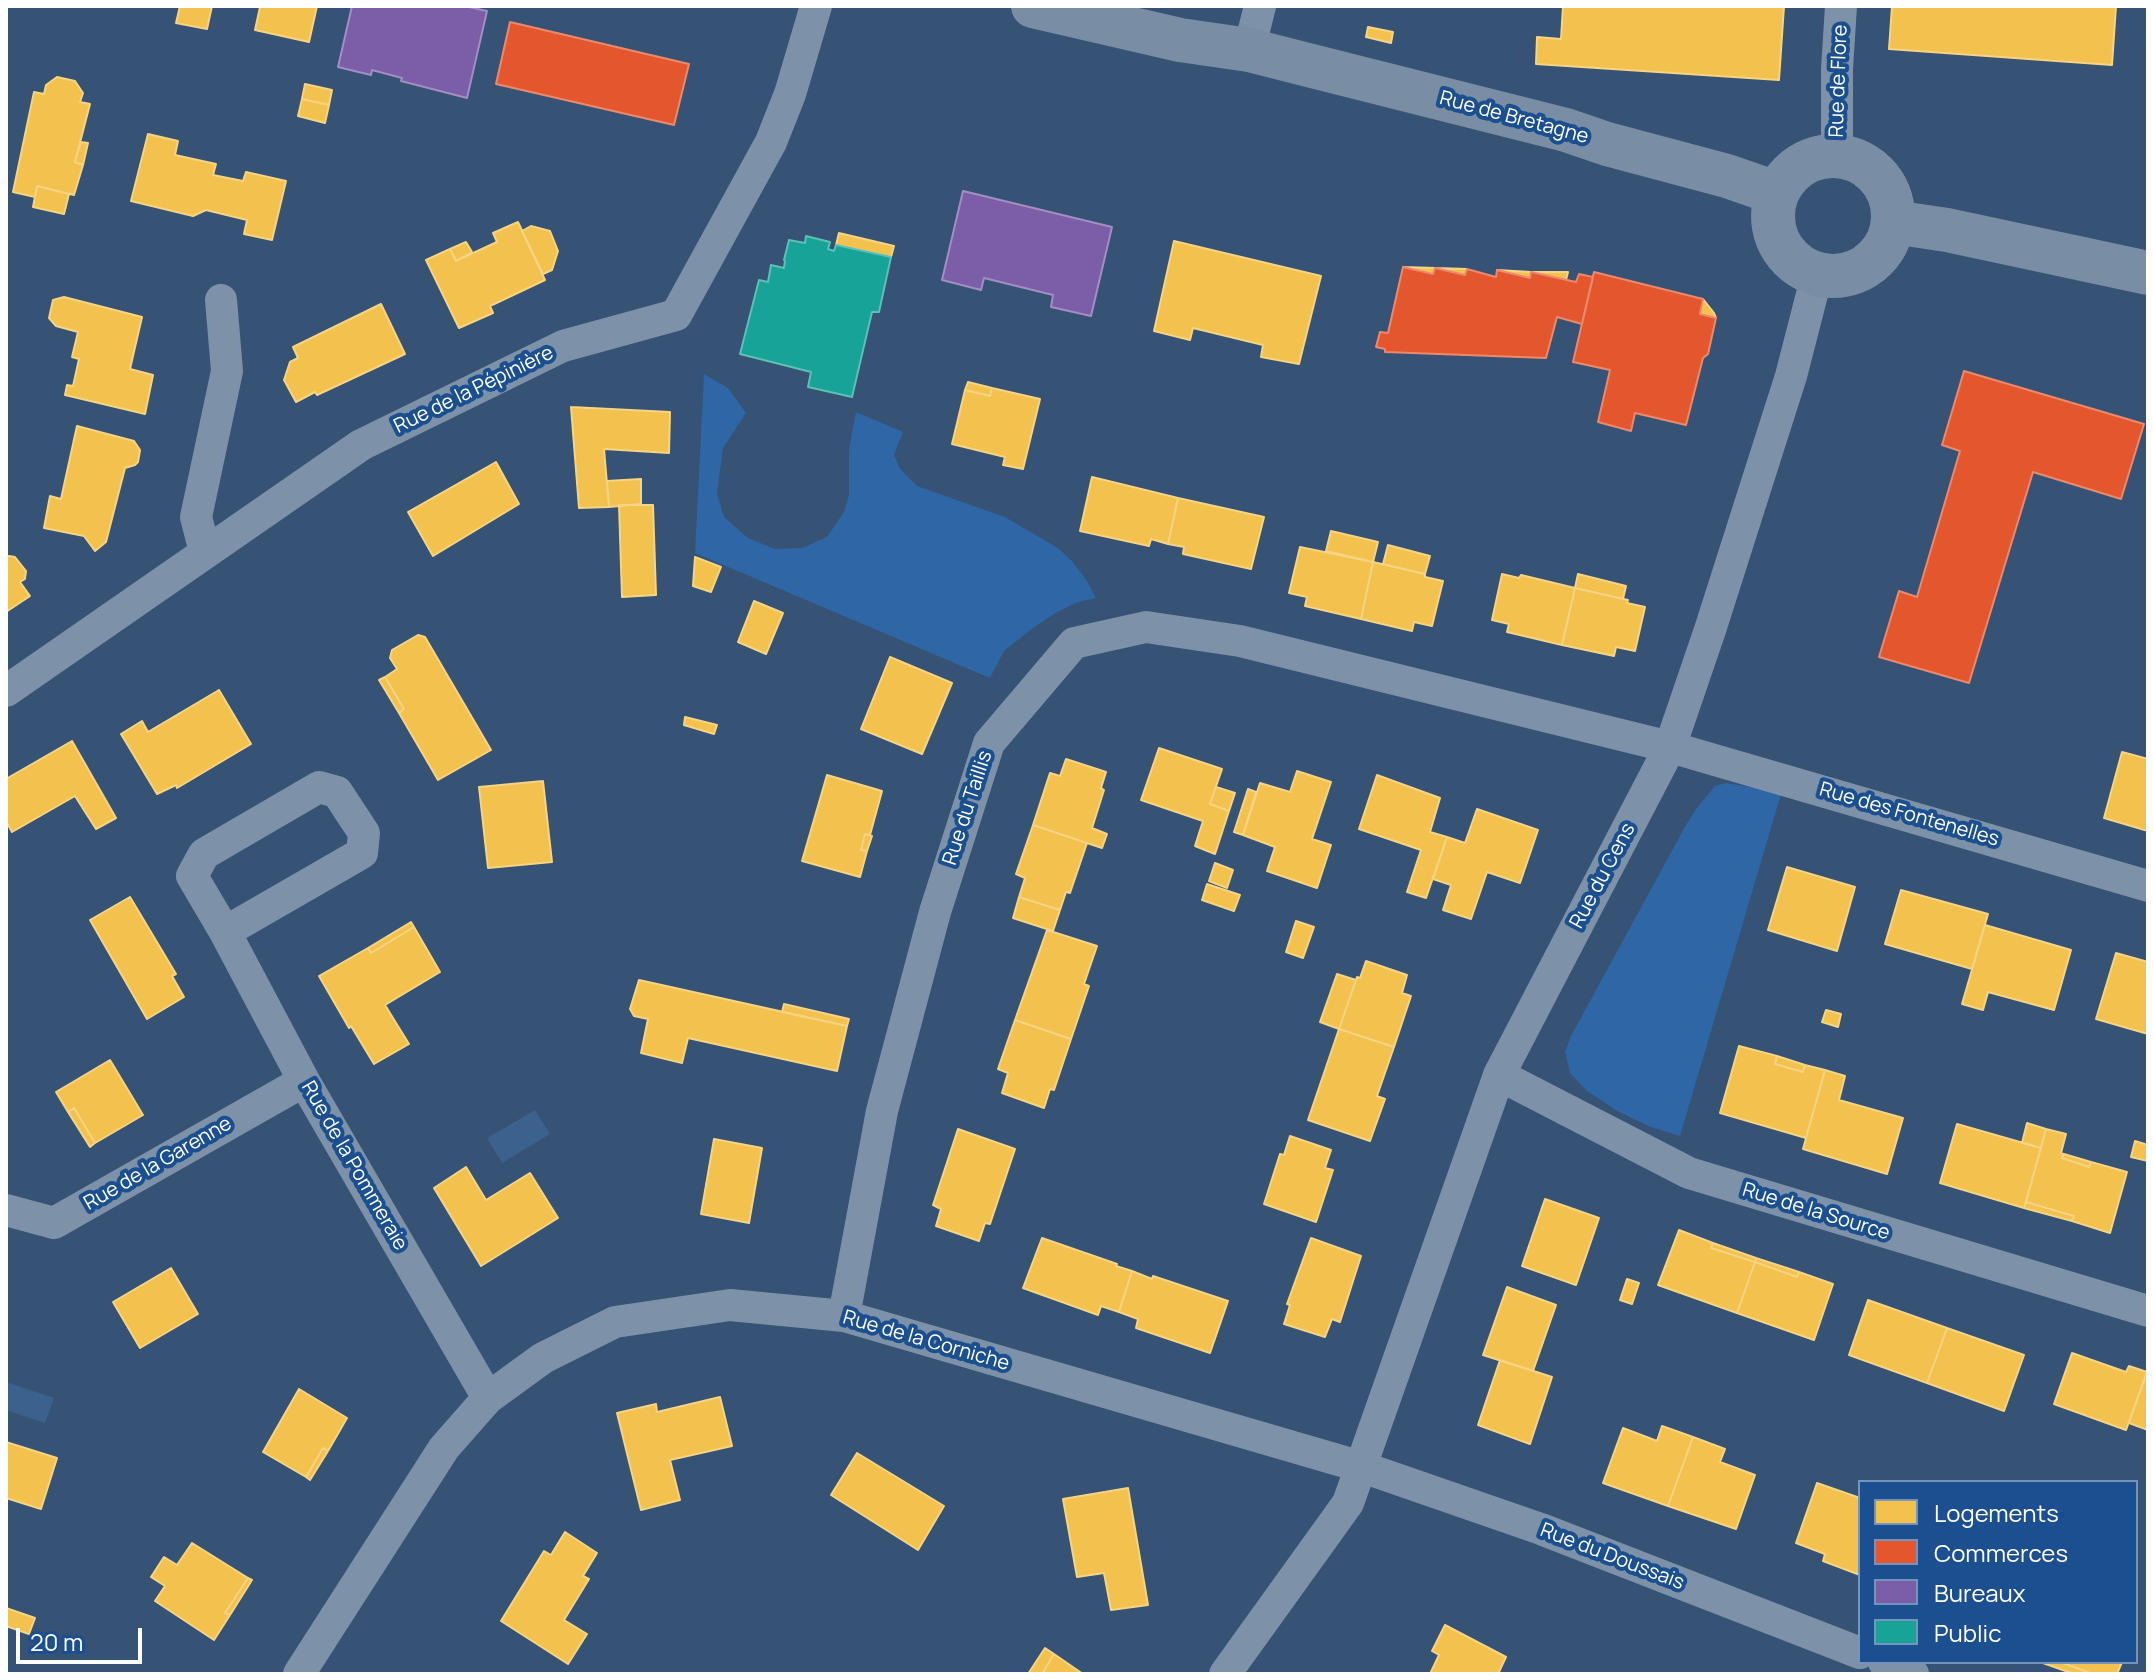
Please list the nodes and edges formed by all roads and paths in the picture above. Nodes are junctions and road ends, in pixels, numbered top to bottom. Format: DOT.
graph roads {
  1 [pos="816,6"];
  2 [pos="1033,6"];
  3 [pos="1260,6"];
  4 [pos="1841,6"];
  5 [pos="1249,50"];
  6 [pos="1837,156"];
  7 [pos="1776,193"];
  8 [pos="1893,222"];
  9 [pos="2148,273"];
  10 [pos="1817,275"];
  11 [pos="221,300"];
  12 [pos="205,552"];
  13 [pos="6,691"];
  14 [pos="1670,747"];
  15 [pos="2148,886"];
  16 [pos="225,932"];
  17 [pos="1499,1075"];
  18 [pos="304,1081"];
  19 [pos="6,1210"];
  20 [pos="2148,1311"];
  21 [pos="844,1316"];
  22 [pos="488,1398"];
  23 [pos="1362,1467"];
  24 [pos="1858,1652"];
  25 [pos="1889,1664"];
  26 [pos="299,1674"];
  27 [pos="1225,1674"];
  28 [pos="1913,1674"];
  1 -- 12 [label="street, Rue de la Pépinière"];
  2 -- 5 [label="main road, Rue de Bretagne"];
  3 -- 5 [label="street"];
  4 -- 6 [label="street, Rue de Flore"];
  5 -- 7 [label="main road, Rue de Bretagne"];
  6 -- 7 [label="main road"];
  6 -- 8 [label="main road"];
  7 -- 10 [label="main road"];
  8 -- 9 [label="main road"];
  8 -- 10 [label="main road"];
  10 -- 14 [label="street, Rue du Cens"];
  11 -- 12 [label="street"];
  12 -- 13 [label="street, Rue de la Pépinière"];
  14 -- 15 [label="street, Rue des Fontenelles"];
  14 -- 17 [label="street, Rue du Cens"];
  14 -- 21 [label="street, Rue du Taillis"];
  16 -- 16 [label="street, Rue de la Pommeraie"];
  16 -- 18 [label="street, Rue de la Pommeraie"];
  17 -- 20 [label="street, Rue de la Source"];
  17 -- 23 [label="street, Rue du Cens"];
  18 -- 19 [label="street, Rue de la Garenne"];
  18 -- 22 [label="street, Rue de la Pommeraie"];
  21 -- 22 [label="street, Rue de la Corniche"];
  21 -- 23 [label="street, Rue de la Corniche"];
  22 -- 26 [label="street, Rue de la Corniche"];
  23 -- 24 [label="street, Rue du Doussais"];
  23 -- 27 [label="street"];
  25 -- 28 [label="street"];
}
